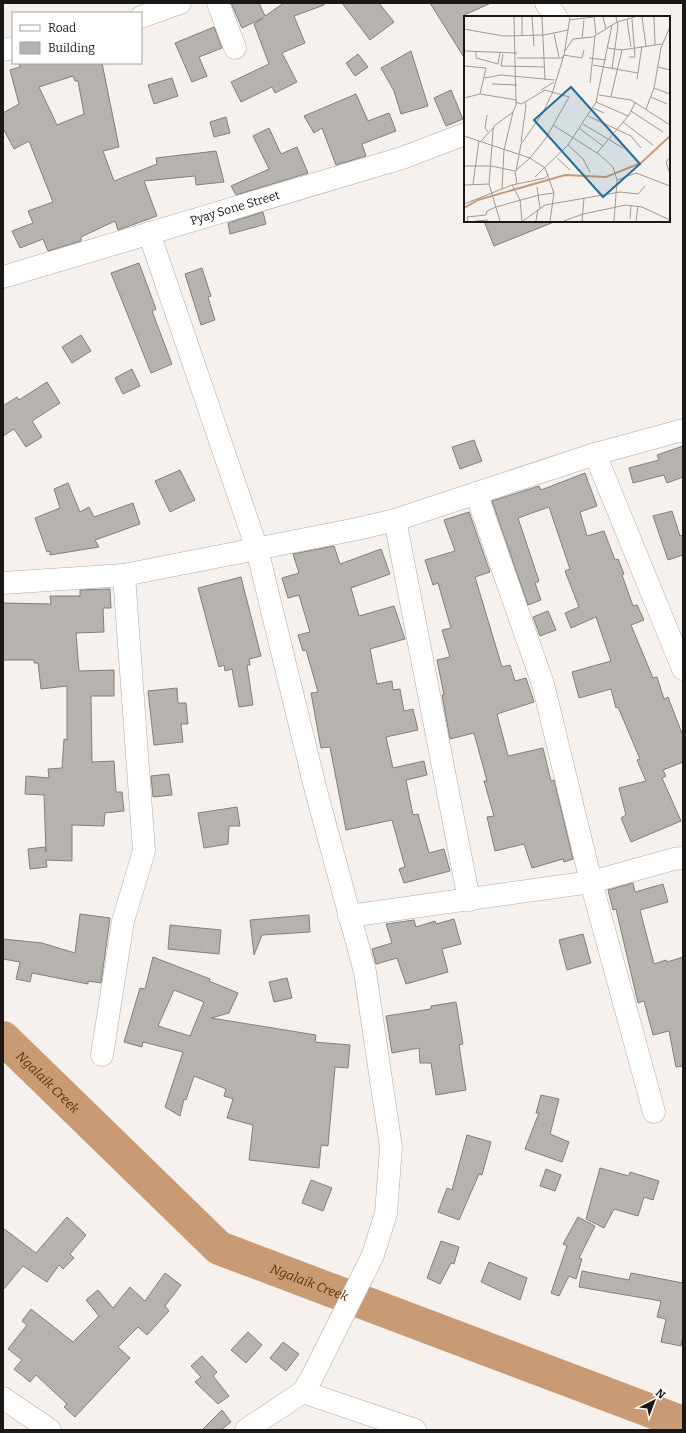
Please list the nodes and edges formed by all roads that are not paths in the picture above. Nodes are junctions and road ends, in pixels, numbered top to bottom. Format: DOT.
graph roads {
  1 [pos="180,3"];
  2 [pos="218,3"];
  3 [pos="546,3"];
  4 [pos="555,16"];
  5 [pos="142,17"];
  6 [pos="235,48"];
  7 [pos="464,134"];
  8 [pos="150,233"];
  9 [pos="3,277"];
  10 [pos="683,430"];
  11 [pos="595,454"];
  12 [pos="476,493"];
  13 [pos="395,520"];
  14 [pos="257,549"];
  15 [pos="124,575"];
  16 [pos="3,583"];
  17 [pos="683,669"];
  18 [pos="683,858"];
  19 [pos="591,882"];
  20 [pos="469,900"];
  21 [pos="349,916"];
  22 [pos="102,1055"];
  23 [pos="654,1112"];
  24 [pos="308,1385"];
  25 [pos="3,1398"];
  26 [pos="50,1430"];
  27 [pos="246,1430"];
  28 [pos="415,1430"];
  1 -- 5 [label="street"];
  2 -- 6 [label="street"];
  3 -- 4 [label="street"];
  7 -- 8 [label="street, Pyay Sone Street"];
  8 -- 9 [label="street, Pyay Sone Street"];
  8 -- 14 [label="street"];
  10 -- 11 [label="street"];
  11 -- 12 [label="street"];
  11 -- 17 [label="street"];
  12 -- 13 [label="street"];
  12 -- 19 [label="street"];
  13 -- 14 [label="street"];
  13 -- 20 [label="street"];
  14 -- 15 [label="street"];
  14 -- 21 [label="street"];
  15 -- 16 [label="street"];
  15 -- 22 [label="street"];
  18 -- 19 [label="street"];
  19 -- 20 [label="street"];
  19 -- 23 [label="street"];
  20 -- 21 [label="street"];
  21 -- 24 [label="street"];
  24 -- 27 [label="street"];
  24 -- 28 [label="street"];
  25 -- 26 [label="street"];
}
